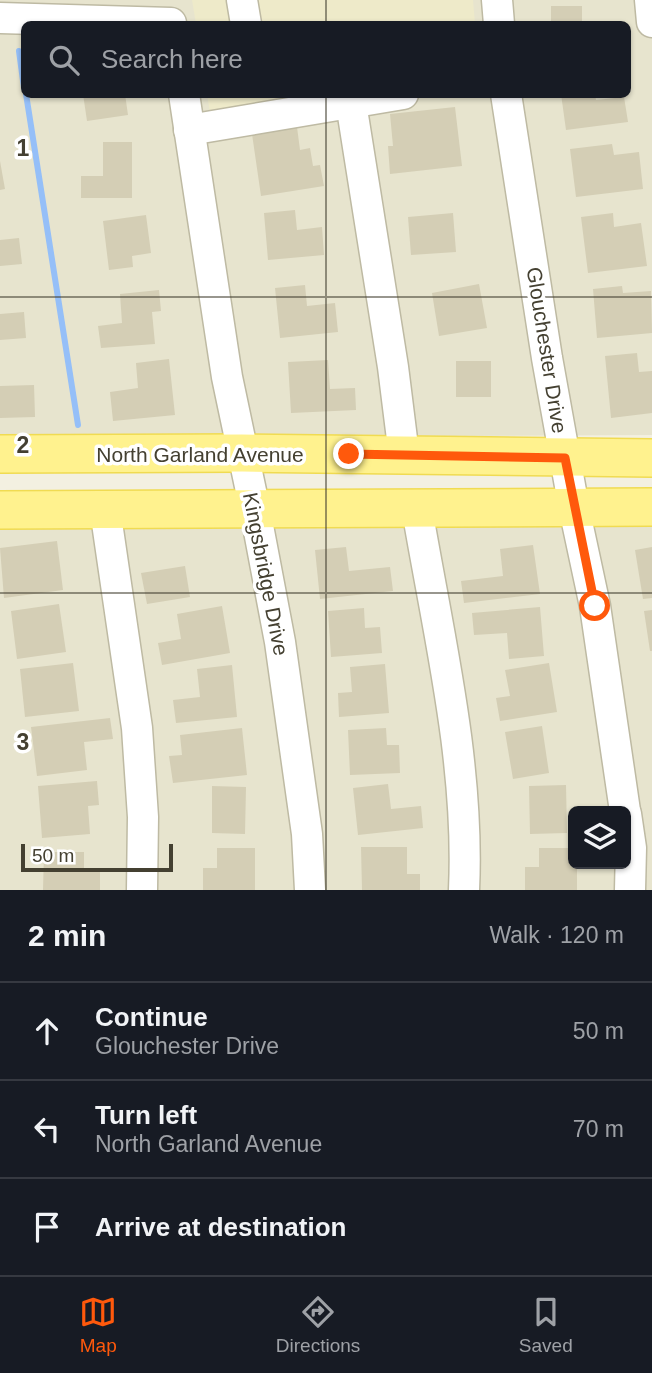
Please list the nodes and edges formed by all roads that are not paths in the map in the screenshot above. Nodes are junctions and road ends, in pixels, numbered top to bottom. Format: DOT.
graph roads {
  1 [pos="242,0"];
  2 [pos="497,0"];
  3 [pos="650,0"];
  4 [pos="170,16"];
  5 [pos="0,18"];
  6 [pos="246,21"];
  7 [pos="499,21"];
  8 [pos="652,22"];
  9 [pos="185,98"];
  10 [pos="380,98"];
  11 [pos="507,98"];
  12 [pos="351,103"];
  13 [pos="189,130"];
  14 [pos="242,453"];
  15 [pos="0,454"];
  16 [pos="404,455"];
  17 [pos="652,457"];
  18 [pos="565,458"];
  19 [pos="652,507"];
  20 [pos="574,508"];
  21 [pos="105,509"];
  22 [pos="416,509"];
  23 [pos="0,510"];
  24 [pos="255,510"];
  25 [pos="625,806"];
  26 [pos="630,869"];
  27 [pos="142,890"];
  28 [pos="310,890"];
  29 [pos="464,890"];
  30 [pos="630,890"];
  1 -- 6 [label="street"];
  2 -- 7 [label="street"];
  3 -- 8 [label="street"];
  4 -- 5 [label="street"];
  9 -- 13 [label="street, Kingsbridge Drive"];
  10 -- 12 [label="street"];
  11 -- 18 [label="street, Glouchester Drive"];
  12 -- 13 [label="street"];
  12 -- 16 [label="street"];
  13 -- 14 [label="street, Kingsbridge Drive"];
  14 -- 15 [label="main road, North Garland Avenue"];
  14 -- 16 [label="main road, North Garland Avenue"];
  14 -- 24 [label="street, Kingsbridge Drive"];
  16 -- 18 [label="main road, North Garland Avenue"];
  17 -- 18 [label="main road, North Garland Avenue"];
  18 -- 20 [label="street, Glouchester Drive"];
  19 -- 20 [label="main road"];
  20 -- 22 [label="main road"];
  20 -- 25 [label="street, Glouchester Drive"];
  21 -- 23 [label="main road"];
  21 -- 24 [label="main road"];
  21 -- 27 [label="street"];
  22 -- 24 [label="main road"];
  22 -- 29 [label="street"];
  24 -- 28 [label="street, Kingsbridge Drive"];
  26 -- 30 [label="street, Glouchester Drive"];
}
